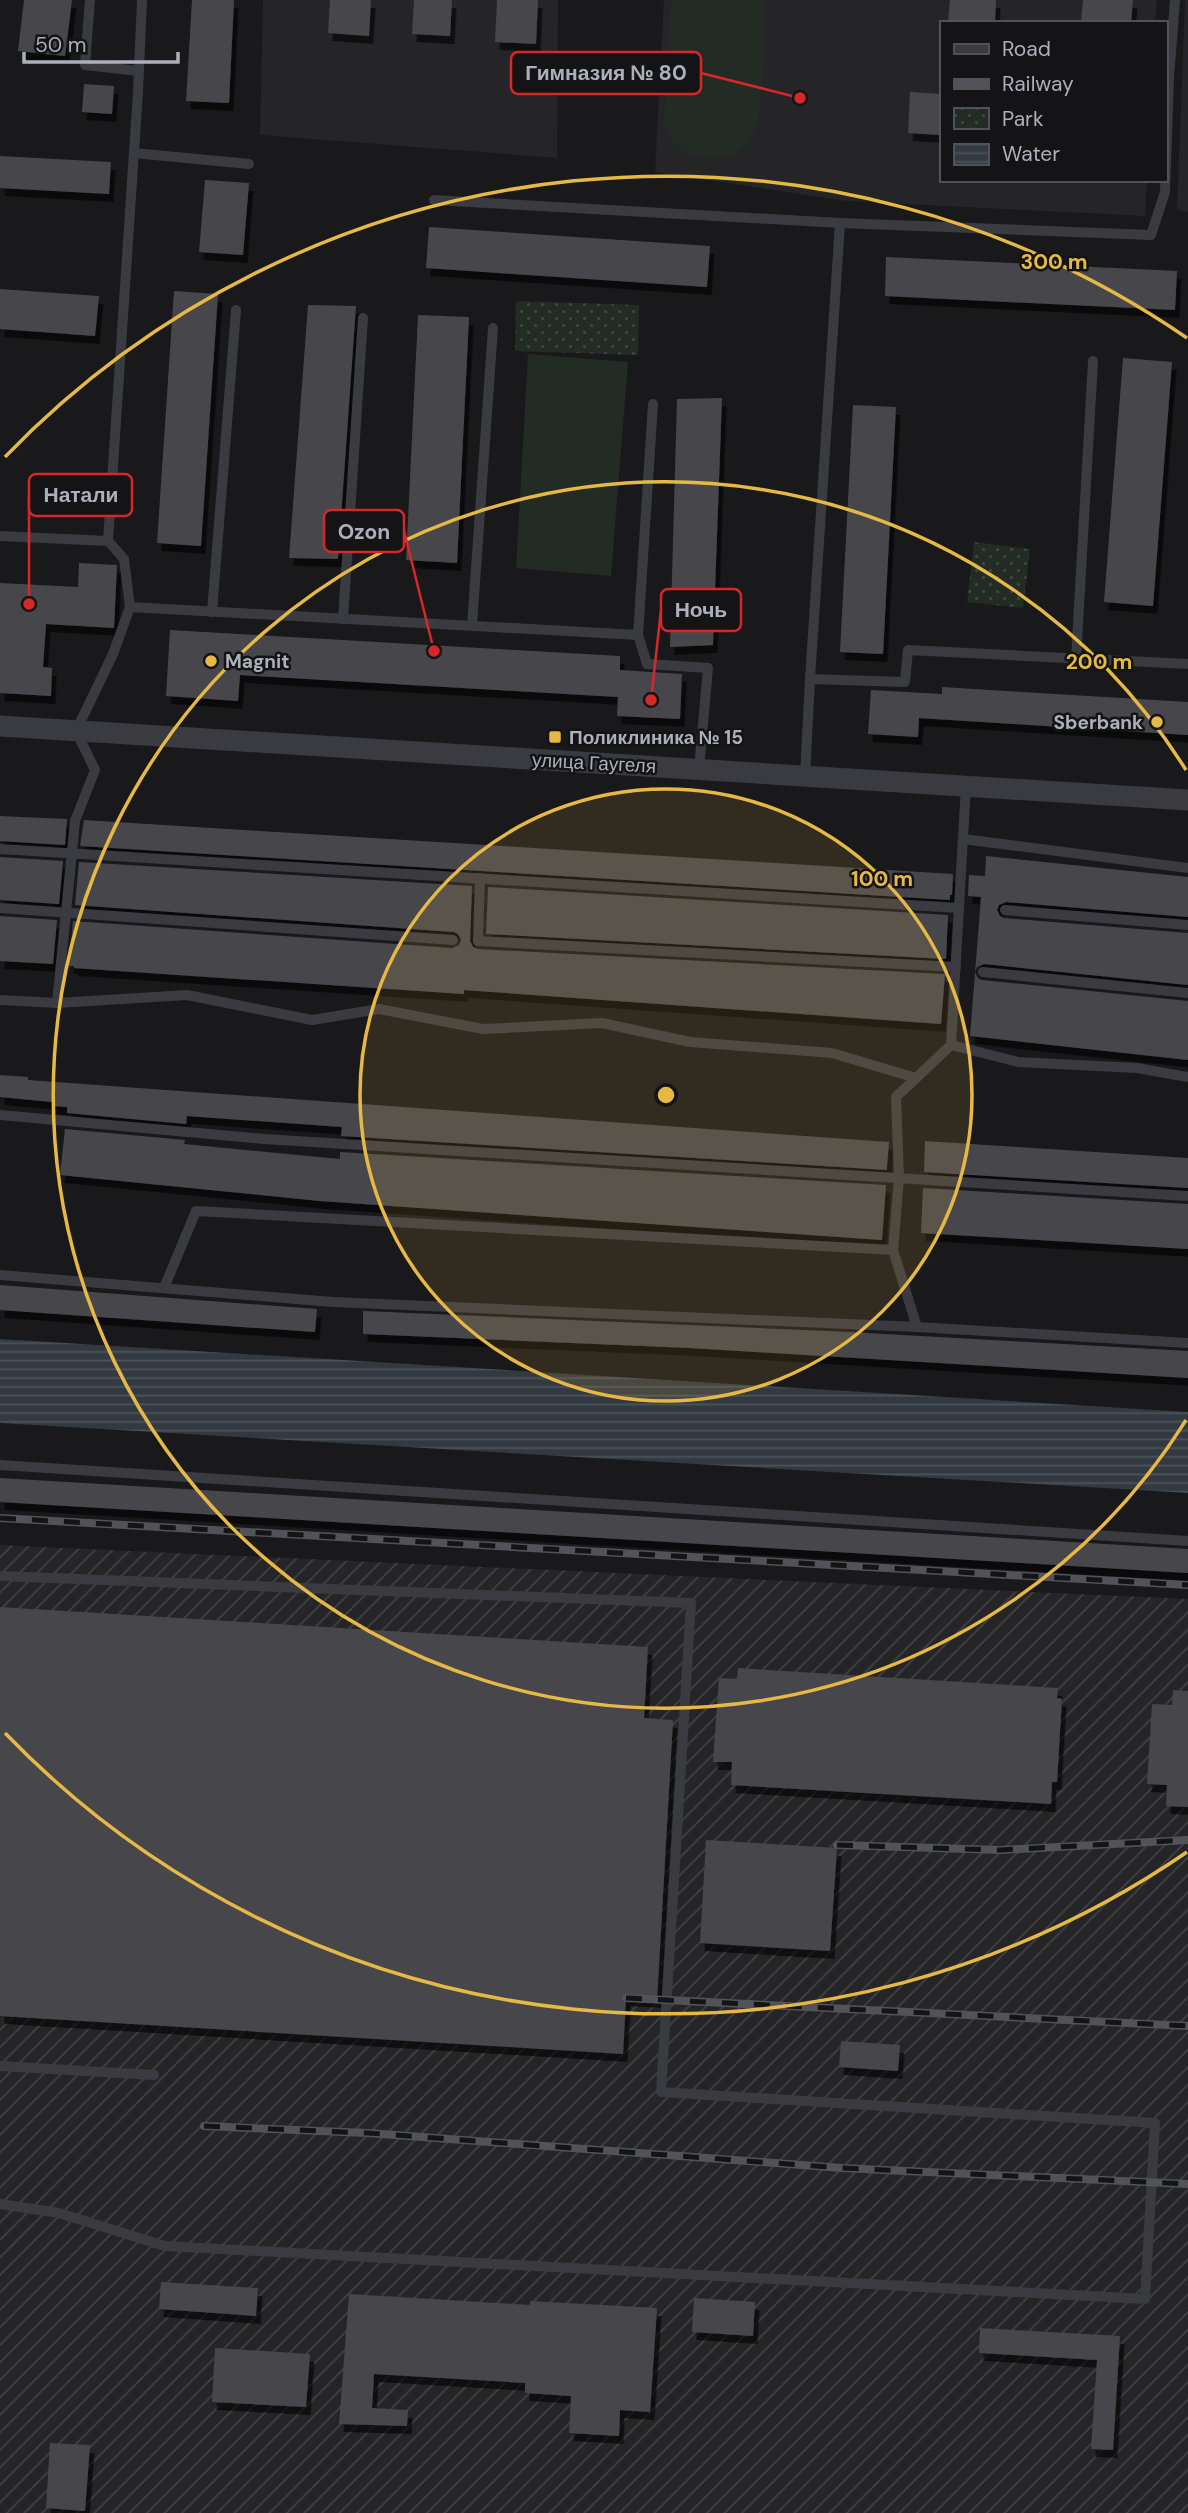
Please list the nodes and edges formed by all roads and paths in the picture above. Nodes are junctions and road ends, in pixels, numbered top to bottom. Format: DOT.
graph roads {
  1 [pos="89,0"];
  2 [pos="142,0"];
  3 [pos="1175,0"];
  4 [pos="139,71"];
  5 [pos="1167,77"];
  6 [pos="134,153"];
  7 [pos="249,164"];
  8 [pos="1165,182"];
  9 [pos="434,200"];
  10 [pos="840,223"];
  11 [pos="236,310"];
  12 [pos="363,318"];
  13 [pos="493,328"];
  14 [pos="1093,361"];
  15 [pos="653,404"];
  16 [pos="0,536"];
  17 [pos="108,541"];
  18 [pos="130,607"];
  19 [pos="212,612"];
  20 [pos="344,619"];
  21 [pos="472,625"];
  22 [pos="638,635"];
  23 [pos="1076,659"];
  24 [pos="1188,664"];
  25 [pos="810,679"];
  26 [pos="0,726"];
  27 [pos="76,731"];
  28 [pos="699,769"];
  29 [pos="805,776"];
  30 [pos="966,786"];
  31 [pos="1188,800"];
  32 [pos="963,839"];
  33 [pos="0,849"];
  34 [pos="72,852"];
  35 [pos="1188,868"];
  36 [pos="480,878"];
  37 [pos="0,908"];
  38 [pos="959,908"];
  39 [pos="1005,910"];
  40 [pos="66,913"];
  41 [pos="1188,925"];
  42 [pos="453,940"];
  43 [pos="956,967"];
  44 [pos="983,972"];
  45 [pos="1188,993"];
  46 [pos="0,1000"];
  47 [pos="57,1003"];
  48 [pos="951,1045"];
  49 [pos="1188,1077"];
  50 [pos="916,1078"];
  51 [pos="0,1115"];
  52 [pos="899,1178"];
  53 [pos="1188,1196"];
  54 [pos="893,1250"];
  55 [pos="0,1275"];
  56 [pos="164,1288"];
  57 [pos="917,1327"];
  58 [pos="1188,1343"];
  59 [pos="0,1465"];
  60 [pos="1188,1541"];
  61 [pos="0,1576"];
  62 [pos="0,2066"];
  63 [pos="154,2075"];
  64 [pos="0,2204"];
  1 -- 4 [label="lane"];
  2 -- 4 [label="lane"];
  3 -- 5 [label="lane"];
  4 -- 6 [label="lane"];
  6 -- 7 [label="lane"];
  6 -- 17 [label="lane"];
  8 -- 10 [label="lane"];
  9 -- 10 [label="lane"];
  10 -- 25 [label="lane"];
  11 -- 19 [label="lane"];
  12 -- 20 [label="lane"];
  13 -- 21 [label="lane"];
  14 -- 23 [label="lane"];
  15 -- 22 [label="lane"];
  16 -- 17 [label="lane"];
  17 -- 18 [label="lane"];
  18 -- 19 [label="lane"];
  18 -- 27 [label="lane"];
  19 -- 20 [label="lane"];
  20 -- 21 [label="lane"];
  21 -- 22 [label="lane"];
  22 -- 28 [label="lane"];
  23 -- 24 [label="lane"];
  23 -- 25 [label="lane"];
  25 -- 29 [label="lane"];
  26 -- 27 [label="street, улица Гаугеля"];
  27 -- 28 [label="street, улица Гаугеля"];
  27 -- 34 [label="lane"];
  28 -- 29 [label="street, улица Гаугеля"];
  29 -- 30 [label="street, улица Гаугеля"];
  30 -- 31 [label="street, улица Гаугеля"];
  30 -- 32 [label="lane"];
  32 -- 35 [label="lane"];
  32 -- 38 [label="lane"];
  33 -- 34 [label="lane"];
  34 -- 36 [label="lane"];
  34 -- 40 [label="lane"];
  36 -- 38 [label="lane"];
  36 -- 43 [label="lane"];
  37 -- 40 [label="lane"];
  38 -- 43 [label="lane"];
  39 -- 41 [label="lane"];
  40 -- 42 [label="lane"];
  40 -- 47 [label="lane"];
  43 -- 48 [label="lane"];
  44 -- 45 [label="lane"];
  46 -- 47 [label="lane"];
  47 -- 50 [label="lane"];
  48 -- 49 [label="lane"];
  48 -- 50 [label="lane"];
  50 -- 52 [label="lane"];
  51 -- 52 [label="lane"];
  52 -- 53 [label="lane"];
  52 -- 54 [label="lane"];
  54 -- 56 [label="lane"];
  54 -- 57 [label="lane"];
  55 -- 56 [label="lane"];
  56 -- 57 [label="lane"];
  57 -- 58 [label="lane"];
  59 -- 60 [label="lane"];
  61 -- 64 [label="lane"];
  62 -- 63 [label="lane"];
}
